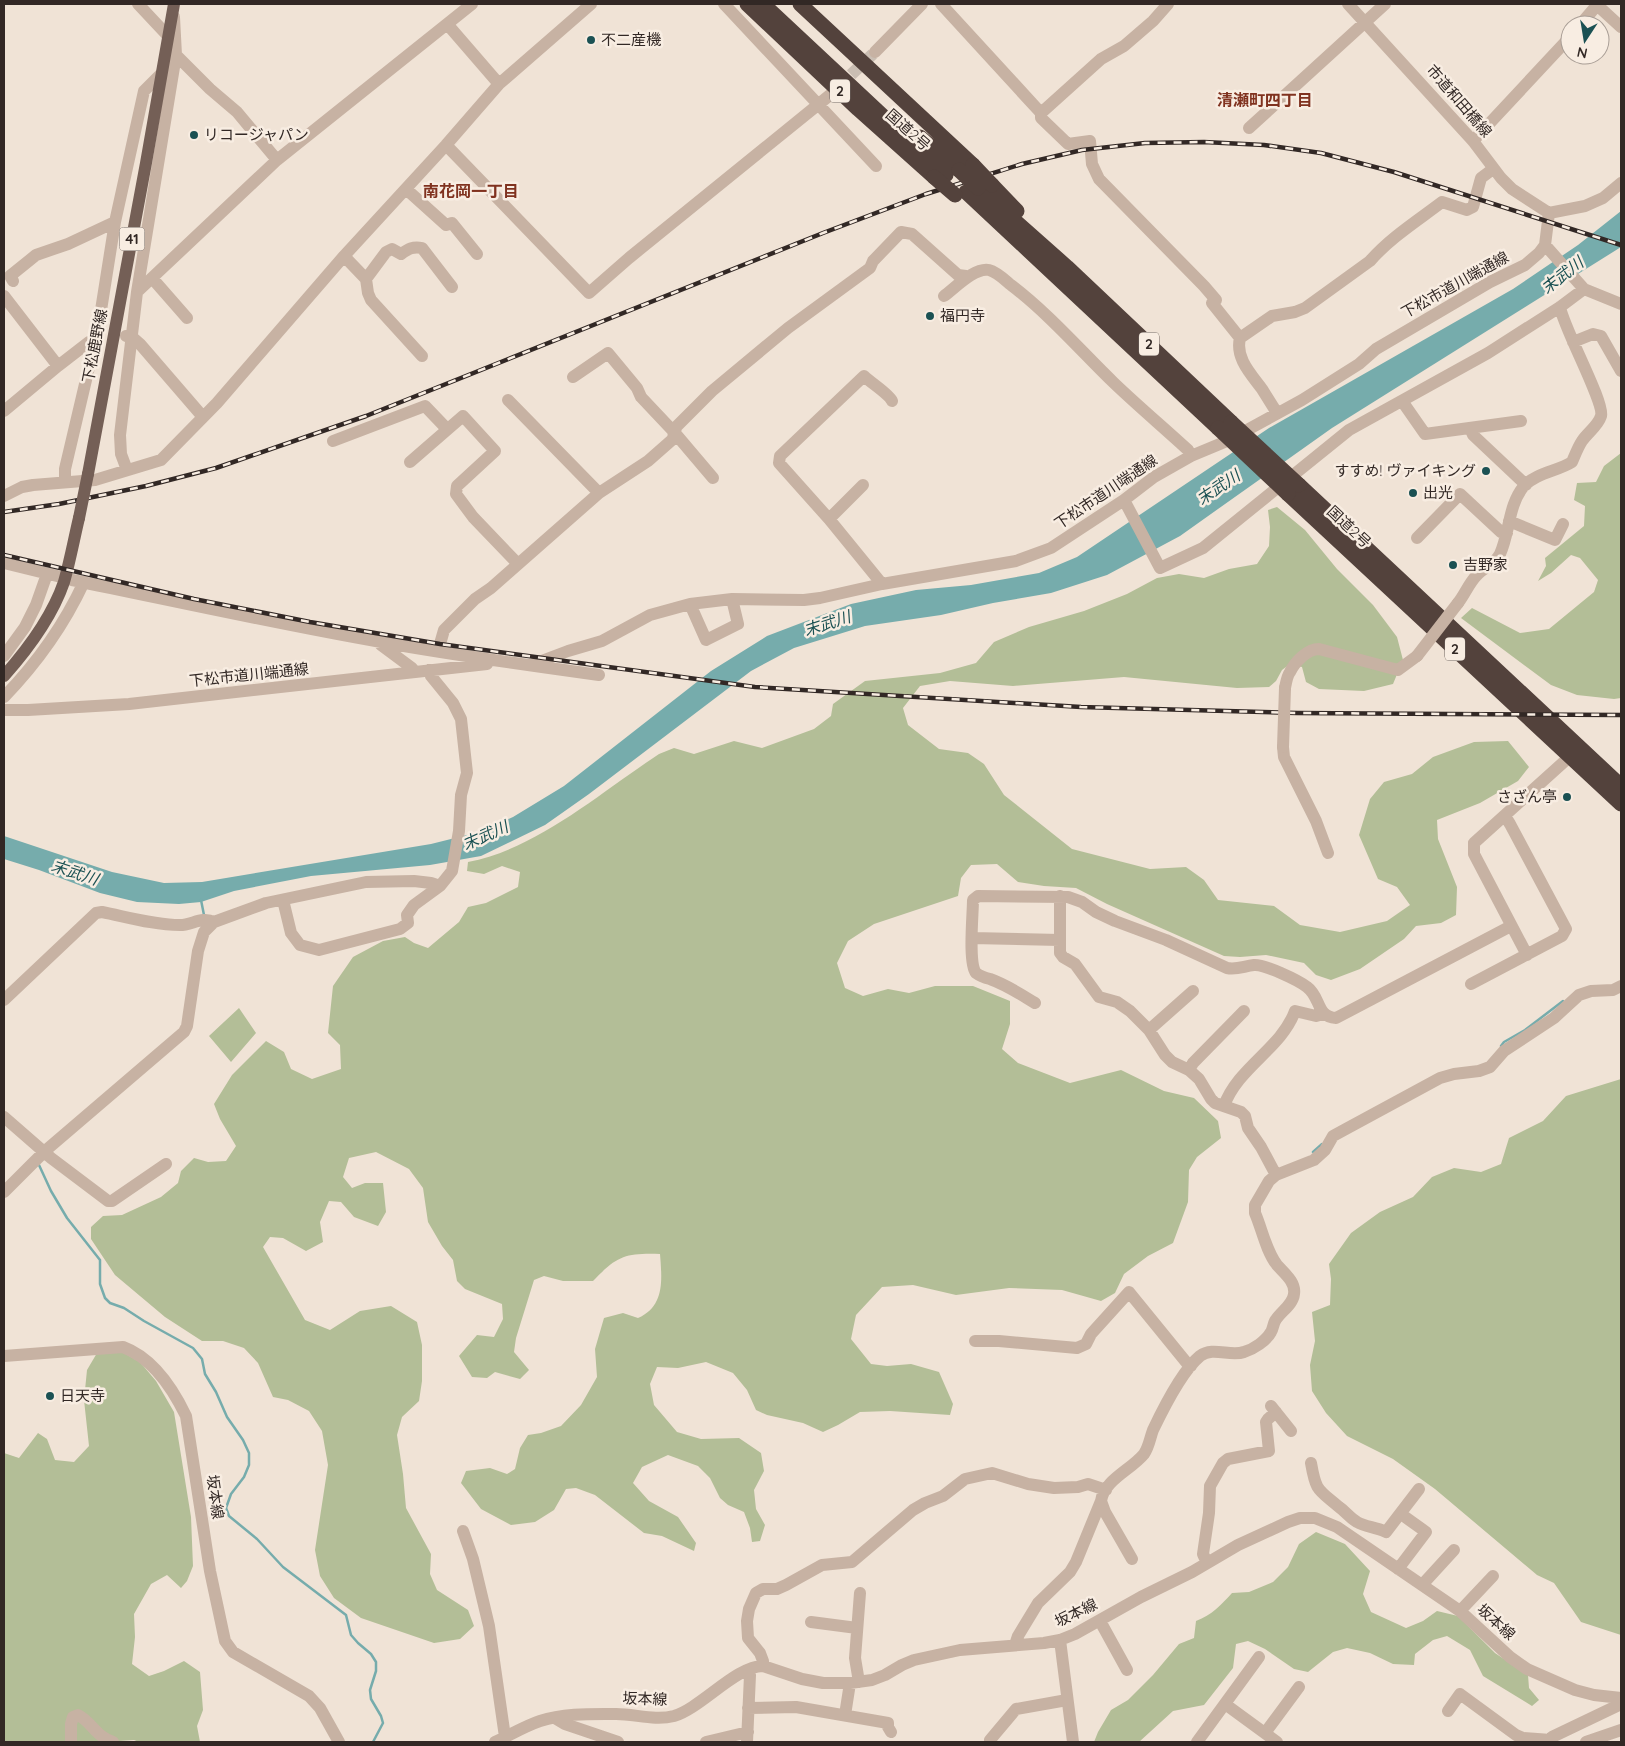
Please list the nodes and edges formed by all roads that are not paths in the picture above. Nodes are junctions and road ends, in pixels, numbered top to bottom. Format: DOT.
graph roads {
  1 [pos="138,4"];
  2 [pos="472,4"];
  3 [pos="591,4"];
  4 [pos="724,4"];
  5 [pos="747,4"];
  6 [pos="763,4"];
  7 [pos="800,4"];
  8 [pos="922,4"];
  9 [pos="941,4"];
  10 [pos="1168,4"];
  11 [pos="1348,4"];
  12 [pos="1385,4"];
  13 [pos="174,5"];
  14 [pos="1598,5"];
  15 [pos="1589,15"];
  16 [pos="1366,22"];
  17 [pos="448,25"];
  18 [pos="1621,27"];
  19 [pos="168,36"];
  20 [pos="1560,48"];
  21 [pos="875,52"];
  22 [pos="176,55"];
  23 [pos="162,73"];
  24 [pos="499,84"];
  25 [pos="830,94"];
  26 [pos="818,104"];
  27 [pos="1041,113"];
  28 [pos="1249,128"];
  29 [pos="1473,141"];
  30 [pos="446,145"];
  31 [pos="277,160"];
  32 [pos="876,166"];
  33 [pos="1493,169"];
  34 [pos="953,172"];
  35 [pos="1621,183"];
  36 [pos="406,189"];
  37 [pos="973,190"];
  38 [pos="1549,213"];
  39 [pos="115,222"];
  40 [pos="1548,247"];
  41 [pos="477,254"];
  42 [pos="344,256"];
  43 [pos="966,276"];
  44 [pos="152,278"];
  45 [pos="366,279"];
  46 [pos="13,281"];
  47 [pos="1581,285"];
  48 [pos="452,287"];
  49 [pos="138,292"];
  50 [pos="4,296"];
  51 [pos="944,296"];
  52 [pos="1621,304"];
  53 [pos="1560,307"];
  54 [pos="187,318"];
  55 [pos="99,333"];
  56 [pos="129,336"];
  57 [pos="1240,338"];
  58 [pos="1573,342"];
  59 [pos="422,356"];
  60 [pos="58,366"];
  61 [pos="1621,371"];
  62 [pos="573,376"];
  63 [pos="508,400"];
  64 [pos="892,401"];
  65 [pos="1402,401"];
  66 [pos="4,412"];
  67 [pos="1277,413"];
  68 [pos="203,417"];
  69 [pos="1521,420"];
  70 [pos="1224,425"];
  71 [pos="447,428"];
  72 [pos="1470,428"];
  73 [pos="674,432"];
  74 [pos="333,441"];
  75 [pos="1191,456"];
  76 [pos="410,462"];
  77 [pos="127,470"];
  78 [pos="713,478"];
  79 [pos="65,482"];
  80 [pos="1526,484"];
  81 [pos="863,485"];
  82 [pos="6,491"];
  83 [pos="599,493"];
  84 [pos="1126,503"];
  85 [pos="829,519"];
  86 [pos="1563,524"];
  87 [pos="1508,527"];
  88 [pos="1417,538"];
  89 [pos="4,563"];
  90 [pos="518,564"];
  91 [pos="882,584"];
  92 [pos="732,599"];
  93 [pos="690,604"];
  94 [pos="381,642"];
  95 [pos="438,651"];
  96 [pos="4,656"];
  97 [pos="496,661"];
  98 [pos="530,665"];
  99 [pos="429,670"];
  100 [pos="413,672"];
  101 [pos="599,675"];
  102 [pos="4,676"];
  103 [pos="4,697"];
  104 [pos="4,710"];
  105 [pos="1575,752"];
  106 [pos="1621,786"];
  107 [pos="1621,804"];
  108 [pos="1505,816"];
  109 [pos="1328,853"];
  110 [pos="440,886"];
  111 [pos="1060,896"];
  112 [pos="283,900"];
  113 [pos="208,920"];
  114 [pos="1511,926"];
  115 [pos="972,938"];
  116 [pos="1060,940"];
  117 [pos="1526,955"];
  118 [pos="1471,984"];
  119 [pos="1621,986"];
  120 [pos="1193,991"];
  121 [pos="4,1000"];
  122 [pos="1035,1002"];
  123 [pos="1244,1011"];
  124 [pos="1323,1014"];
  125 [pos="1150,1030"];
  126 [pos="1189,1070"];
  127 [pos="1224,1106"];
  128 [pos="4,1117"];
  129 [pos="48,1154"];
  130 [pos="166,1164"];
  131 [pos="1276,1175"];
  132 [pos="4,1192"];
  133 [pos="974,1341"];
  134 [pos="4,1356"];
  135 [pos="1191,1366"];
  136 [pos="1291,1431"];
  137 [pos="1311,1463"];
  138 [pos="1419,1489"];
  139 [pos="1103,1496"];
  140 [pos="1401,1514"];
  141 [pos="463,1531"];
  142 [pos="1454,1550"];
  143 [pos="1132,1559"];
  144 [pos="1207,1563"];
  145 [pos="1398,1569"];
  146 [pos="1493,1576"];
  147 [pos="1422,1585"];
  148 [pos="860,1593"];
  149 [pos="1460,1611"];
  150 [pos="1100,1621"];
  151 [pos="811,1622"];
  152 [pos="857,1628"];
  153 [pos="1060,1640"];
  154 [pos="1015,1644"];
  155 [pos="1259,1657"];
  156 [pos="763,1666"];
  157 [pos="747,1670"];
  158 [pos="1127,1670"];
  159 [pos="854,1682"];
  160 [pos="1299,1687"];
  161 [pos="1621,1698"];
  162 [pos="1067,1700"];
  163 [pos="1225,1704"];
  164 [pos="1621,1704"];
  165 [pos="748,1708"];
  166 [pos="1448,1711"];
  167 [pos="845,1715"];
  168 [pos="555,1718"];
  169 [pos="1621,1730"];
  170 [pos="891,1732"];
  171 [pos="1266,1733"];
  172 [pos="748,1737"];
  173 [pos="500,1740"];
  174 [pos="71,1742"];
  175 [pos="113,1742"];
  176 [pos="339,1742"];
  177 [pos="618,1742"];
  178 [pos="706,1742"];
  179 [pos="991,1742"];
  180 [pos="1073,1742"];
  181 [pos="1197,1742"];
  182 [pos="1277,1742"];
  183 [pos="1586,1742"];
  1 -- 19 [label="street"];
  2 -- 17 [label="street"];
  3 -- 24 [label="street"];
  4 -- 26 [label="street"];
  5 -- 34 [label="highway, 国道2号 / 2"];
  6 -- 34 [label="highway, 国道2号 / 2"];
  7 -- 34 [label="highway, 国道2号 / 2"];
  8 -- 21 [label="street"];
  9 -- 27 [label="street"];
  10 -- 27 [label="street"];
  11 -- 16 [label="street, 市道和田橋線"];
  12 -- 16 [label="street"];
  13 -- 19 [label="main road, 下松鹿野線 / 41"];
  13 -- 22 [label="street"];
  14 -- 15 [label="street"];
  14 -- 18 [label="street"];
  16 -- 28 [label="street"];
  16 -- 29 [label="street, 市道和田橋線"];
  17 -- 24 [label="street"];
  17 -- 31 [label="street"];
  19 -- 23 [label="main road, 下松鹿野線 / 41"];
  20 -- 29 [label="street"];
  22 -- 31 [label="street"];
  22 -- 49 [label="street"];
  23 -- 39 [label="street"];
  23 -- 102 [label="main road, 下松鹿野線 / 41, bridge"];
  24 -- 30 [label="street"];
  25 -- 26 [label="street"];
  26 -- 30 [label="street"];
  26 -- 32 [label="street"];
  27 -- 57 [label="street"];
  29 -- 33 [label="street, 市道和田橋線"];
  30 -- 36 [label="street"];
  31 -- 44 [label="street"];
  33 -- 38 [label="street, 市道和田橋線"];
  33 -- 57 [label="street"];
  34 -- 37 [label="highway, 国道2号 / 2, bridge"];
  34 -- 37 [label="highway, 国道2号 / 2"];
  35 -- 38 [label="street"];
  36 -- 41 [label="street"];
  36 -- 42 [label="street"];
  37 -- 70 [label="highway, 国道2号 / 2"];
  37 -- 70 [label="highway, 国道2号 / 2"];
  38 -- 40 [label="street"];
  39 -- 46 [label="street"];
  39 -- 55 [label="street"];
  40 -- 47 [label="street"];
  40 -- 67 [label="street, 下松市道川端通線"];
  42 -- 45 [label="street"];
  42 -- 68 [label="street"];
  43 -- 51 [label="street"];
  43 -- 73 [label="street"];
  43 -- 75 [label="street"];
  44 -- 49 [label="street"];
  44 -- 54 [label="street"];
  45 -- 48 [label="street"];
  45 -- 59 [label="street"];
  47 -- 52 [label="street"];
  47 -- 53 [label="street"];
  49 -- 56 [label="street"];
  50 -- 60 [label="street"];
  53 -- 58 [label="street"];
  53 -- 65 [label="street"];
  55 -- 60 [label="street"];
  55 -- 79 [label="street"];
  56 -- 68 [label="street"];
  56 -- 77 [label="street"];
  57 -- 67 [label="street"];
  58 -- 61 [label="street"];
  58 -- 80 [label="street"];
  60 -- 66 [label="street"];
  62 -- 73 [label="street"];
  63 -- 83 [label="street"];
  64 -- 85 [label="street"];
  65 -- 72 [label="street"];
  65 -- 84 [label="street"];
  67 -- 75 [label="street, 下松市道川端通線"];
  68 -- 77 [label="street"];
  69 -- 72 [label="street"];
  70 -- 105 [label="highway, 国道2号 / 2, bridge"];
  71 -- 74 [label="street"];
  71 -- 76 [label="street"];
  71 -- 90 [label="street"];
  72 -- 80 [label="street"];
  73 -- 78 [label="street"];
  73 -- 83 [label="street"];
  75 -- 84 [label="street, 下松市道川端通線"];
  77 -- 79 [label="street"];
  79 -- 82 [label="street"];
  80 -- 87 [label="street"];
  81 -- 85 [label="street"];
  83 -- 90 [label="street"];
  84 -- 91 [label="street, 下松市道川端通線"];
  85 -- 91 [label="street"];
  86 -- 87 [label="street"];
  87 -- 88 [label="street"];
  87 -- 109 [label="street, bridge"];
  89 -- 96 [label="street"];
  90 -- 95 [label="street"];
  91 -- 92 [label="street, 下松市道川端通線"];
  92 -- 93 [label="street, 下松市道川端通線"];
  92 -- 93 [label="street"];
  93 -- 98 [label="street, 下松市道川端通線"];
  94 -- 95 [label="street"];
  94 -- 100 [label="street"];
  94 -- 103 [label="street"];
  95 -- 97 [label="street"];
  97 -- 98 [label="street"];
  97 -- 99 [label="street, 下松市道川端通線"];
  98 -- 101 [label="street"];
  99 -- 100 [label="street, 下松市道川端通線"];
  99 -- 110 [label="street"];
  100 -- 104 [label="street, 下松市道川端通線"];
  105 -- 106 [label="highway, 国道2号 / 2"];
  105 -- 107 [label="highway, 国道2号 / 2"];
  105 -- 108 [label="street"];
  108 -- 114 [label="street"];
  108 -- 117 [label="street"];
  110 -- 112 [label="street"];
  110 -- 112 [label="street"];
  111 -- 115 [label="street"];
  111 -- 116 [label="street"];
  111 -- 124 [label="street"];
  112 -- 113 [label="street"];
  113 -- 121 [label="street"];
  113 -- 129 [label="street"];
  114 -- 117 [label="street"];
  114 -- 124 [label="street"];
  115 -- 116 [label="street"];
  115 -- 122 [label="street"];
  116 -- 125 [label="street"];
  117 -- 118 [label="street"];
  119 -- 131 [label="street"];
  120 -- 125 [label="street"];
  123 -- 126 [label="street"];
  124 -- 127 [label="street"];
  125 -- 126 [label="street"];
  126 -- 127 [label="street"];
  127 -- 131 [label="street"];
  128 -- 129 [label="street"];
  129 -- 130 [label="street"];
  129 -- 132 [label="street"];
  131 -- 135 [label="street"];
  133 -- 135 [label="street"];
  134 -- 176 [label="street, 坂本線"];
  135 -- 139 [label="street"];
  136 -- 144 [label="street"];
  137 -- 140 [label="street"];
  138 -- 140 [label="street"];
  139 -- 143 [label="street"];
  139 -- 154 [label="street"];
  139 -- 156 [label="street"];
  140 -- 145 [label="street"];
  141 -- 173 [label="street"];
  142 -- 147 [label="street"];
  144 -- 145 [label="street, 坂本線"];
  144 -- 150 [label="street, 坂本線"];
  145 -- 147 [label="street, 坂本線"];
  146 -- 149 [label="street"];
  147 -- 149 [label="street, 坂本線"];
  148 -- 152 [label="street"];
  149 -- 161 [label="street, 坂本線"];
  150 -- 153 [label="street, 坂本線"];
  150 -- 158 [label="street"];
  151 -- 152 [label="street"];
  152 -- 159 [label="street"];
  153 -- 154 [label="street, 坂本線"];
  153 -- 162 [label="street"];
  154 -- 159 [label="street, 坂本線"];
  155 -- 163 [label="street"];
  156 -- 157 [label="street, 坂本線"];
  156 -- 159 [label="street, 坂本線"];
  157 -- 165 [label="street"];
  157 -- 168 [label="street, 坂本線"];
  159 -- 167 [label="street"];
  160 -- 171 [label="street"];
  162 -- 179 [label="street"];
  162 -- 180 [label="street"];
  163 -- 171 [label="street"];
  163 -- 181 [label="street"];
  164 -- 166 [label="street"];
  165 -- 167 [label="street"];
  165 -- 172 [label="street"];
  167 -- 170 [label="street"];
  168 -- 173 [label="street, 坂本線"];
  168 -- 177 [label="street"];
  169 -- 183 [label="street"];
  171 -- 182 [label="street"];
  172 -- 178 [label="street"];
  174 -- 175 [label="street"];
}
